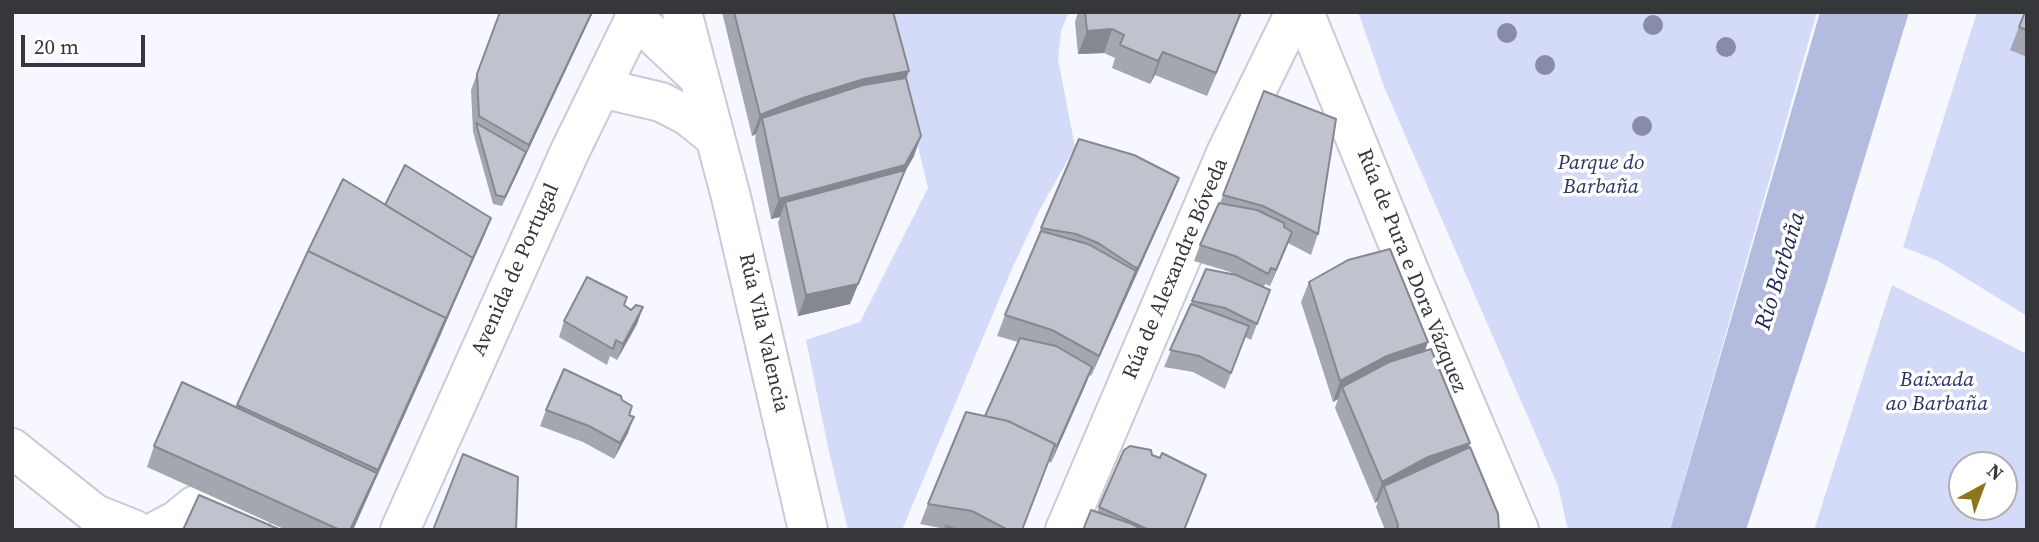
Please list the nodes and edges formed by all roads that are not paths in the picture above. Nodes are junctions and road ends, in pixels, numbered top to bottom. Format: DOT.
graph roads {
  1 [pos="682,12"];
  2 [pos="1295,12"];
  3 [pos="1304,12"];
  4 [pos="637,15"];
  5 [pos="699,78"];
  6 [pos="601,88"];
  7 [pos="714,137"];
  8 [pos="12,448"];
  9 [pos="169,526"];
  10 [pos="135,530"];
  11 [pos="251,530"];
  12 [pos="400,530"];
  13 [pos="808,530"];
  14 [pos="1065,530"];
  15 [pos="1519,530"];
  1 -- 5 [label="street, Rúa Vila Valencia"];
  2 -- 14 [label="street, Rúa de Alexandre Bóveda"];
  3 -- 15 [label="street, Rúa de Pura e Dora Vázquez"];
  4 -- 5 [label="street"];
  4 -- 6 [label="street, Avenida de Portugal"];
  5 -- 7 [label="street, Rúa Vila Valencia"];
  6 -- 7 [label="street"];
  6 -- 12 [label="street, Avenida de Portugal"];
  7 -- 13 [label="street, Rúa Vila Valencia"];
  8 -- 10 [label="street"];
  9 -- 11 [label="street"];
}
